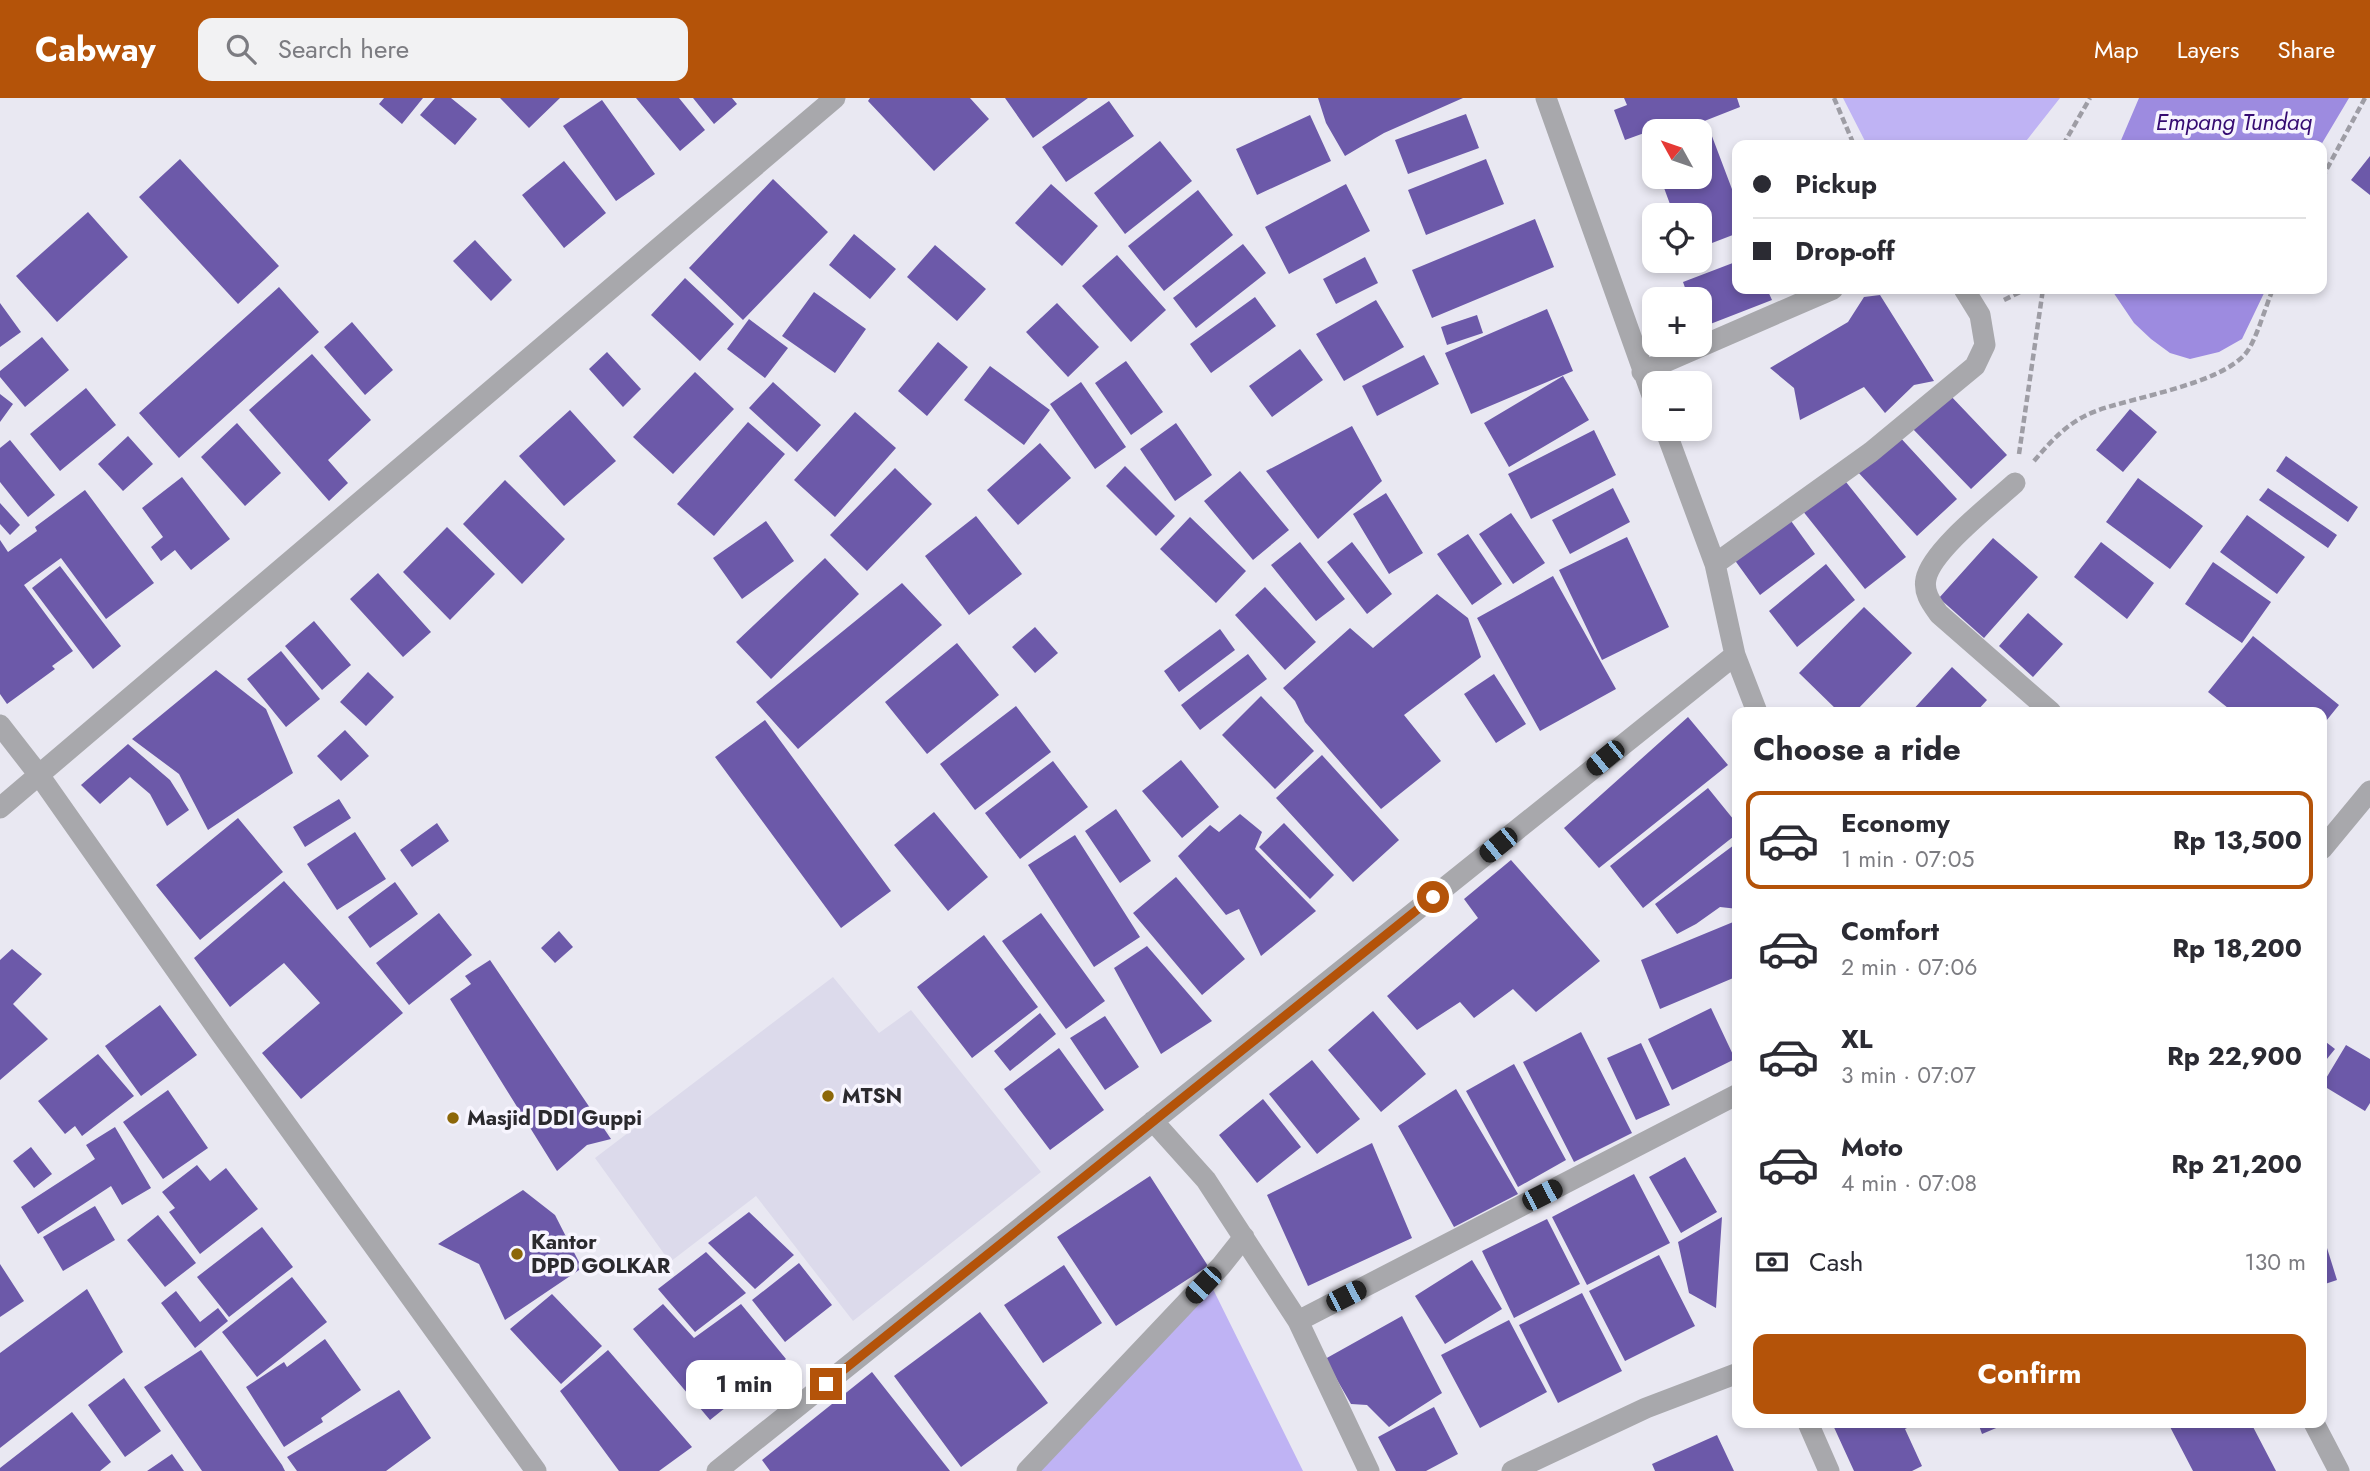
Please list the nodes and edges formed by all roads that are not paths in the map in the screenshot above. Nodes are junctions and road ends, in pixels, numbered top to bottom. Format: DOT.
graph roads {
  1 [pos="835,98"];
  2 [pos="1546,98"];
  3 [pos="1822,294"];
  4 [pos="1967,294"];
  5 [pos="1647,371"];
  6 [pos="1642,373"];
  7 [pos="1669,441"];
  8 [pos="2015,483"];
  9 [pos="1715,564"];
  10 [pos="1735,655"];
  11 [pos="1755,707"];
  12 [pos="2045,707"];
  13 [pos="0,725"];
  14 [pos="39,775"];
  15 [pos="2370,791"];
  16 [pos="0,808"];
  17 [pos="2327,843"];
  18 [pos="1732,1097"];
  19 [pos="1153,1121"];
  20 [pos="1244,1237"];
  21 [pos="1297,1321"];
  22 [pos="1732,1375"];
  23 [pos="1810,1428"];
  24 [pos="2317,1428"];
  25 [pos="536,1471"];
  26 [pos="717,1471"];
  27 [pos="1027,1471"];
  28 [pos="1369,1471"];
  29 [pos="1512,1471"];
  30 [pos="1829,1471"];
  31 [pos="2339,1471"];
  1 -- 14 [label="street"];
  2 -- 6 [label="street"];
  3 -- 5 [label="street"];
  4 -- 9 [label="street"];
  7 -- 9 [label="street"];
  8 -- 12 [label="street"];
  9 -- 10 [label="street"];
  10 -- 11 [label="street"];
  10 -- 19 [label="street"];
  13 -- 14 [label="street"];
  14 -- 16 [label="street"];
  14 -- 25 [label="street"];
  15 -- 17 [label="street"];
  18 -- 21 [label="street"];
  19 -- 20 [label="street"];
  19 -- 26 [label="street"];
  20 -- 21 [label="street"];
  20 -- 27 [label="street"];
  21 -- 28 [label="street"];
  22 -- 29 [label="street"];
  23 -- 30 [label="street"];
  24 -- 31 [label="street"];
}
